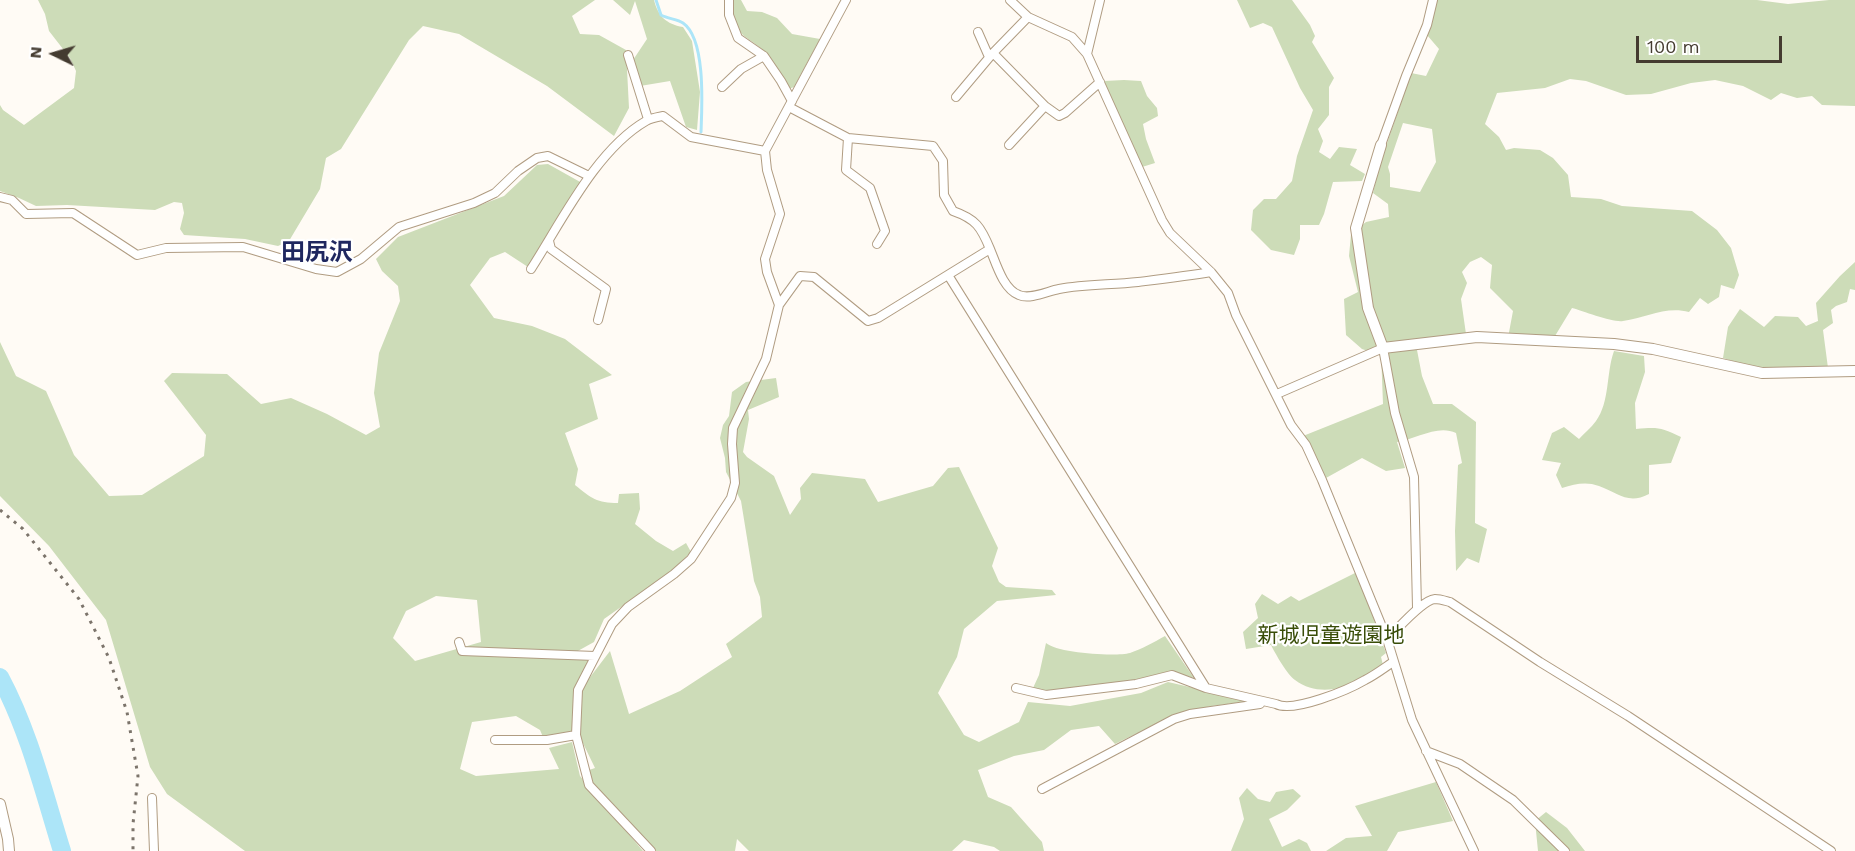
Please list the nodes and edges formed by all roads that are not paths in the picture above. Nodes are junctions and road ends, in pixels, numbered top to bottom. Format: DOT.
graph roads {
  1 [pos="729,0"];
  2 [pos="846,0"];
  3 [pos="1010,0"];
  4 [pos="1100,0"];
  5 [pos="1434,0"];
  6 [pos="1028,17"];
  7 [pos="978,32"];
  8 [pos="1088,54"];
  9 [pos="628,55"];
  10 [pos="991,55"];
  11 [pos="764,56"];
  12 [pos="1100,82"];
  13 [pos="722,87"];
  14 [pos="956,97"];
  15 [pos="790,104"];
  16 [pos="1046,106"];
  17 [pos="648,119"];
  18 [pos="848,138"];
  19 [pos="1009,145"];
  20 [pos="1381,145"];
  21 [pos="765,152"];
  22 [pos="589,176"];
  23 [pos="0,197"];
  24 [pos="549,241"];
  25 [pos="877,244"];
  26 [pos="990,249"];
  27 [pos="531,269"];
  28 [pos="1211,272"];
  29 [pos="948,275"];
  30 [pos="779,305"];
  31 [pos="598,320"];
  32 [pos="1383,348"];
  33 [pos="1855,371"];
  34 [pos="1277,394"];
  35 [pos="1417,608"];
  36 [pos="1387,639"];
  37 [pos="459,642"];
  38 [pos="595,656"];
  39 [pos="1393,662"];
  40 [pos="1016,688"];
  41 [pos="1206,688"];
  42 [pos="1267,703"];
  43 [pos="576,735"];
  44 [pos="495,740"];
  45 [pos="1426,751"];
  46 [pos="1042,789"];
  47 [pos="152,798"];
  48 [pos="0,804"];
  49 [pos="9,851"];
  50 [pos="154,851"];
  51 [pos="651,851"];
  52 [pos="1473,851"];
  53 [pos="1565,851"];
  54 [pos="1831,851"];
  1 -- 11 [label="street"];
  2 -- 15 [label="street"];
  3 -- 6 [label="street"];
  4 -- 8 [label="street"];
  5 -- 20 [label="street"];
  6 -- 8 [label="street"];
  6 -- 10 [label="street"];
  7 -- 10 [label="street"];
  8 -- 12 [label="street"];
  9 -- 17 [label="street"];
  10 -- 14 [label="street"];
  10 -- 16 [label="street"];
  11 -- 13 [label="street"];
  11 -- 15 [label="street"];
  12 -- 16 [label="street"];
  12 -- 28 [label="street"];
  15 -- 18 [label="street"];
  15 -- 21 [label="street"];
  16 -- 19 [label="street"];
  17 -- 21 [label="street"];
  17 -- 22 [label="street"];
  18 -- 25 [label="street"];
  18 -- 26 [label="street"];
  20 -- 32 [label="street"];
  21 -- 30 [label="street"];
  22 -- 23 [label="street"];
  22 -- 24 [label="street"];
  24 -- 27 [label="street"];
  24 -- 31 [label="street"];
  26 -- 28 [label="street"];
  26 -- 29 [label="street"];
  28 -- 34 [label="street"];
  29 -- 30 [label="street"];
  29 -- 41 [label="street"];
  30 -- 38 [label="street"];
  32 -- 33 [label="street"];
  32 -- 34 [label="street"];
  32 -- 35 [label="street"];
  34 -- 36 [label="street"];
  35 -- 36 [label="street"];
  35 -- 54 [label="street"];
  36 -- 39 [label="street"];
  37 -- 38 [label="street"];
  38 -- 43 [label="street"];
  39 -- 42 [label="street"];
  39 -- 45 [label="street"];
  40 -- 41 [label="street"];
  41 -- 42 [label="street"];
  42 -- 46 [label="street"];
  43 -- 44 [label="street"];
  43 -- 51 [label="street"];
  45 -- 52 [label="street"];
  45 -- 53 [label="street"];
  47 -- 50 [label="street"];
  48 -- 49 [label="street"];
}
